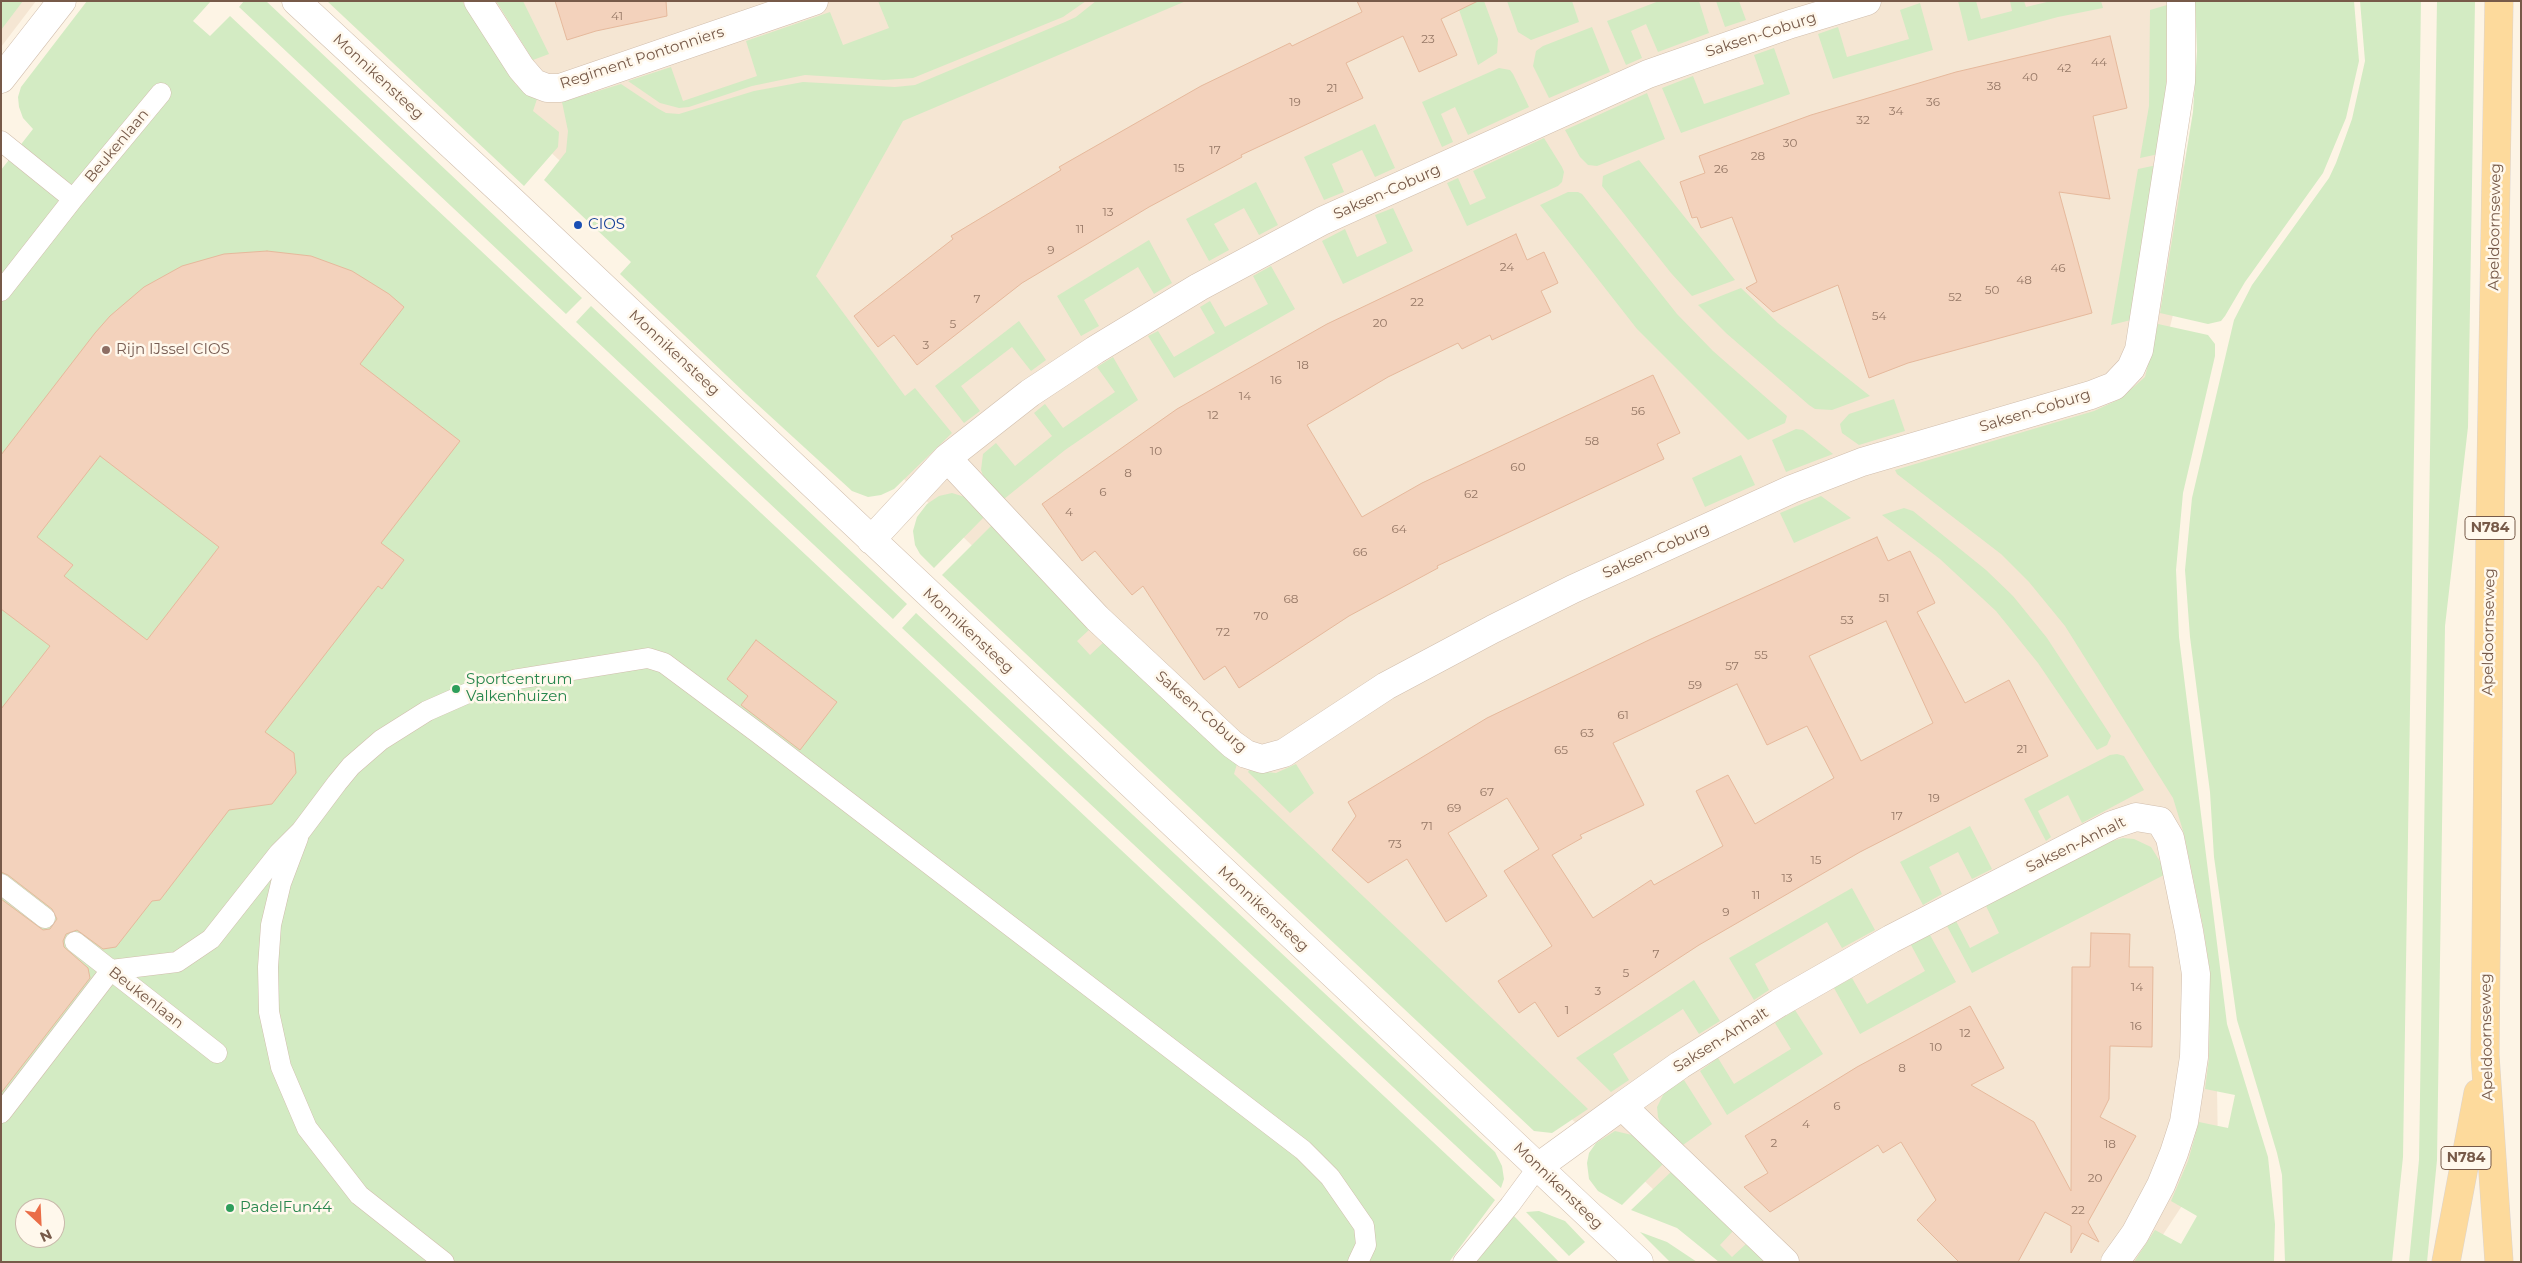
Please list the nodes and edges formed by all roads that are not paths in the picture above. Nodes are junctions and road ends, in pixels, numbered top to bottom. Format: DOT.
graph roads {
  1 [pos="62,1"];
  2 [pos="296,1"];
  3 [pos="478,1"];
  4 [pos="814,1"];
  5 [pos="1867,1"];
  6 [pos="2181,1"];
  7 [pos="2499,1"];
  8 [pos="1,79"];
  9 [pos="161,93"];
  10 [pos="1,141"];
  11 [pos="73,199"];
  12 [pos="1,290"];
  13 [pos="947,458"];
  14 [pos="870,540"];
  15 [pos="301,831"];
  16 [pos="1,884"];
  17 [pos="45,918"];
  18 [pos="76,942"];
  19 [pos="111,970"];
  20 [pos="217,1053"];
  21 [pos="2485,1055"];
  22 [pos="1622,1106"];
  23 [pos="1,1112"];
  24 [pos="1538,1167"];
  25 [pos="444,1262"];
  26 [pos="1358,1262"];
  27 [pos="1463,1262"];
  28 [pos="1639,1262"];
  29 [pos="1785,1262"];
  30 [pos="2115,1262"];
  31 [pos="2446,1262"];
  32 [pos="2499,1262"];
  1 -- 8 [label="street"];
  2 -- 14 [label="street, Monnikensteeg"];
  3 -- 4 [label="street, Regiment Pontonniers"];
  5 -- 13 [label="street, Saksen-Coburg"];
  6 -- 13 [label="street, Saksen-Coburg"];
  7 -- 21 [label="main road, Apeldoornseweg / N784"];
  9 -- 11 [label="lane, Beukenlaan"];
  10 -- 11 [label="lane"];
  11 -- 12 [label="lane, Beukenlaan"];
  13 -- 14 [label="street, Saksen-Coburg"];
  14 -- 24 [label="street, Monnikensteeg"];
  15 -- 19 [label="lane"];
  15 -- 25 [label="lane"];
  15 -- 26 [label="lane"];
  16 -- 17 [label="lane"];
  18 -- 19 [label="lane, Beukenlaan"];
  19 -- 20 [label="lane, Beukenlaan"];
  19 -- 23 [label="lane"];
  21 -- 31 [label="main road, N784"];
  21 -- 32 [label="main road, Apeldoornseweg / N784"];
  22 -- 24 [label="street, Saksen-Anhalt"];
  22 -- 29 [label="street"];
  22 -- 30 [label="street, Saksen-Anhalt"];
  24 -- 27 [label="lane"];
  24 -- 28 [label="street, Monnikensteeg"];
}
